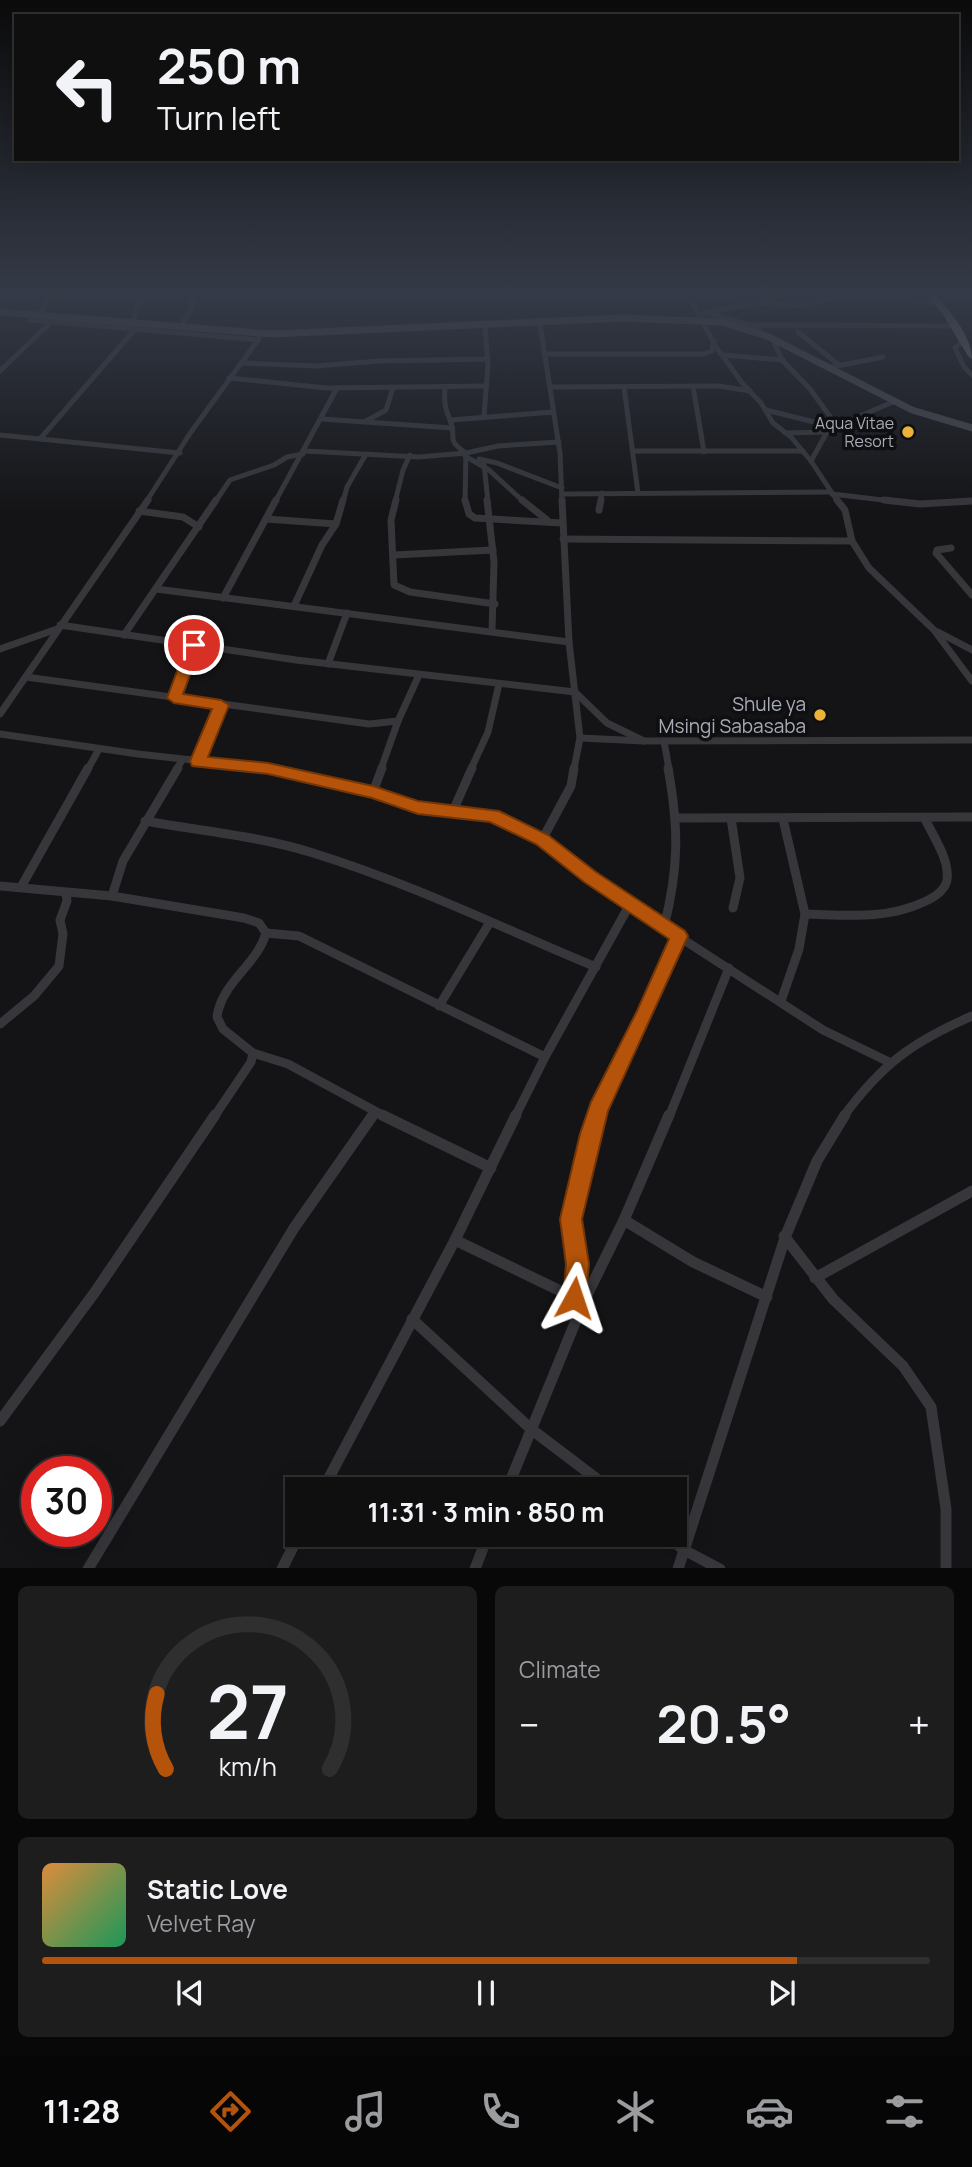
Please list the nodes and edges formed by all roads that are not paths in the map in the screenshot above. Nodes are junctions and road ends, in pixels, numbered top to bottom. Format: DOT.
graph roads {
  1 [pos="98,368"];
  2 [pos="237,368"];
  3 [pos="487,368"];
  4 [pos="547,368"];
  5 [pos="733,368"];
  6 [pos="791,368"];
  7 [pos="827,368"];
  8 [pos="229,378"];
  9 [pos="486,386"];
  10 [pos="693,386"];
  11 [pos="550,387"];
  12 [pos="624,387"];
  13 [pos="337,388"];
  14 [pos="393,388"];
  15 [pos="444,388"];
  16 [pos="750,391"];
  17 [pos="893,402"];
  18 [pos="766,410"];
  19 [pos="553,412"];
  20 [pos="484,416"];
  21 [pos="322,419"];
  22 [pos="363,422"];
  23 [pos="451,424"];
  24 [pos="836,426"];
  25 [pos="972,428"];
  26 [pos="827,432"];
  27 [pos="785,433"];
  28 [pos="0,435"];
  29 [pos="40,439"];
  30 [pos="559,443"];
  31 [pos="456,446"];
  32 [pos="633,451"];
  33 [pos="803,451"];
  34 [pos="304,452"];
  35 [pos="704,452"];
  36 [pos="180,453"];
  37 [pos="366,454"];
  38 [pos="437,454"];
  39 [pos="410,455"];
  40 [pos="466,456"];
  41 [pos="395,457"];
  42 [pos="811,461"];
  43 [pos="484,464"];
  44 [pos="403,470"];
  45 [pos="562,491"];
  46 [pos="602,493"];
  47 [pos="638,493"];
  48 [pos="831,493"];
  49 [pos="972,501"];
  50 [pos="599,510"];
  51 [pos="139,511"];
  52 [pos="183,517"];
  53 [pos="205,517"];
  54 [pos="266,519"];
  55 [pos="491,519"];
  56 [pos="551,522"];
  57 [pos="562,523"];
  58 [pos="336,524"];
  59 [pos="199,527"];
  60 [pos="563,539"];
  61 [pos="852,541"];
  62 [pos="951,548"];
  63 [pos="493,550"];
  64 [pos="394,555"];
  65 [pos="156,589"];
  66 [pos="972,595"];
  67 [pos="223,598"];
  68 [pos="495,604"];
  69 [pos="294,606"];
  70 [pos="347,613"];
  71 [pos="59,627"];
  72 [pos="934,630"];
  73 [pos="492,631"];
  74 [pos="124,635"];
  75 [pos="569,642"];
  76 [pos="194,645"];
  77 [pos="0,649"];
  78 [pos="972,650"];
  79 [pos="328,664"];
  80 [pos="419,675"];
  81 [pos="26,677"];
  82 [pos="972,681"];
  83 [pos="499,684"];
  84 [pos="575,692"];
  85 [pos="10,698"];
  86 [pos="174,698"];
  87 [pos="0,702"];
  88 [pos="221,705"];
  89 [pos="0,714"];
  90 [pos="398,721"];
  91 [pos="0,734"];
  92 [pos="580,738"];
  93 [pos="972,740"];
  94 [pos="644,741"];
  95 [pos="664,741"];
  96 [pos="99,749"];
  97 [pos="182,760"];
  98 [pos="198,761"];
  99 [pos="373,792"];
  100 [pos="453,811"];
  101 [pos="972,817"];
  102 [pos="676,818"];
  103 [pos="731,818"];
  104 [pos="783,818"];
  105 [pos="925,820"];
  106 [pos="145,821"];
  107 [pos="542,840"];
  108 [pos="0,886"];
  109 [pos="21,887"];
  110 [pos="66,893"];
  111 [pos="112,896"];
  112 [pos="630,904"];
  113 [pos="733,908"];
  114 [pos="805,914"];
  115 [pos="490,922"];
  116 [pos="664,928"];
  117 [pos="266,933"];
  118 [pos="679,936"];
  119 [pos="596,967"];
  120 [pos="729,968"];
  121 [pos="780,1001"];
  122 [pos="439,1006"];
  123 [pos="972,1016"];
  124 [pos="0,1024"];
  125 [pos="253,1053"];
  126 [pos="545,1057"];
  127 [pos="889,1062"];
  128 [pos="375,1112"];
  129 [pos="491,1168"];
  130 [pos="972,1191"];
  131 [pos="624,1220"];
  132 [pos="784,1236"];
  133 [pos="455,1240"];
  134 [pos="815,1278"];
  135 [pos="767,1297"];
  136 [pos="579,1299"];
  137 [pos="412,1319"];
  138 [pos="0,1421"];
  139 [pos="531,1429"];
  140 [pos="329,1477"];
  141 [pos="512,1477"];
  142 [pos="594,1477"];
  143 [pos="293,1547"];
  144 [pos="483,1547"];
  145 [pos="680,1547"];
  146 [pos="684,1550"];
  147 [pos="89,1568"];
  148 [pos="282,1568"];
  149 [pos="475,1568"];
  150 [pos="678,1568"];
  151 [pos="718,1568"];
  152 [pos="946,1568"];
  1 -- 29 [label="street"];
  2 -- 8 [label="street"];
  3 -- 9 [label="street"];
  4 -- 11 [label="street"];
  5 -- 16 [label="street"];
  6 -- 24 [label="street"];
  7 -- 17 [label="main road"];
  8 -- 13 [label="street"];
  8 -- 36 [label="street"];
  9 -- 15 [label="street"];
  9 -- 20 [label="street"];
  10 -- 12 [label="street"];
  10 -- 16 [label="street"];
  10 -- 35 [label="street"];
  11 -- 12 [label="street"];
  11 -- 19 [label="street"];
  12 -- 32 [label="street"];
  13 -- 14 [label="street"];
  13 -- 21 [label="street"];
  14 -- 15 [label="street"];
  14 -- 22 [label="street"];
  15 -- 23 [label="street"];
  16 -- 18 [label="street"];
  17 -- 24 [label="street"];
  17 -- 25 [label="main road"];
  18 -- 24 [label="street"];
  18 -- 27 [label="street"];
  19 -- 20 [label="street"];
  19 -- 30 [label="street"];
  20 -- 23 [label="street"];
  21 -- 22 [label="street"];
  21 -- 34 [label="street"];
  22 -- 23 [label="street"];
  23 -- 31 [label="street"];
  24 -- 26 [label="street"];
  26 -- 27 [label="street"];
  26 -- 42 [label="street"];
  27 -- 33 [label="street"];
  28 -- 29 [label="street"];
  29 -- 36 [label="street"];
  30 -- 40 [label="street"];
  30 -- 45 [label="street"];
  31 -- 38 [label="street"];
  31 -- 40 [label="street"];
  32 -- 35 [label="street"];
  32 -- 47 [label="street"];
  33 -- 35 [label="street"];
  33 -- 42 [label="street"];
  34 -- 37 [label="street"];
  34 -- 53 [label="street"];
  34 -- 54 [label="street"];
  36 -- 51 [label="street"];
  37 -- 41 [label="street"];
  37 -- 58 [label="street"];
  38 -- 39 [label="street"];
  38 -- 40 [label="street"];
  39 -- 41 [label="street"];
  39 -- 44 [label="street"];
  40 -- 43 [label="street"];
  40 -- 45 [label="street"];
  40 -- 55 [label="street"];
  41 -- 44 [label="street"];
  42 -- 48 [label="street"];
  43 -- 55 [label="street"];
  43 -- 56 [label="street"];
  44 -- 64 [label="street"];
  45 -- 46 [label="street"];
  45 -- 57 [label="street"];
  46 -- 47 [label="street"];
  46 -- 50 [label="street"];
  47 -- 48 [label="street"];
  48 -- 49 [label="street"];
  48 -- 61 [label="street"];
  51 -- 52 [label="street"];
  51 -- 71 [label="street"];
  52 -- 53 [label="street"];
  52 -- 59 [label="street"];
  53 -- 59 [label="street"];
  54 -- 58 [label="street"];
  54 -- 67 [label="street"];
  55 -- 56 [label="street"];
  55 -- 63 [label="street"];
  56 -- 57 [label="street"];
  57 -- 60 [label="street"];
  58 -- 69 [label="street"];
  59 -- 65 [label="street"];
  60 -- 61 [label="street"];
  60 -- 75 [label="street"];
  61 -- 72 [label="street"];
  62 -- 66 [label="street"];
  63 -- 64 [label="street"];
  63 -- 68 [label="street"];
  64 -- 68 [label="street"];
  65 -- 67 [label="street"];
  65 -- 74 [label="street"];
  67 -- 69 [label="street"];
  68 -- 73 [label="street"];
  69 -- 70 [label="street"];
  70 -- 73 [label="street"];
  70 -- 79 [label="street"];
  71 -- 74 [label="street"];
  71 -- 77 [label="street"];
  71 -- 81 [label="street"];
  72 -- 78 [label="street"];
  72 -- 82 [label="street"];
  73 -- 75 [label="street"];
  74 -- 76 [label="street"];
  75 -- 84 [label="street"];
  76 -- 79 [label="street"];
  76 -- 86 [label="street"];
  79 -- 80 [label="street"];
  80 -- 83 [label="street"];
  80 -- 90 [label="street"];
  81 -- 85 [label="street"];
  81 -- 86 [label="street"];
  83 -- 84 [label="street"];
  83 -- 100 [label="street"];
  84 -- 92 [label="street"];
  84 -- 94 [label="street"];
  85 -- 87 [label="street"];
  85 -- 89 [label="street"];
  86 -- 88 [label="street"];
  88 -- 90 [label="street"];
  88 -- 98 [label="street"];
  90 -- 99 [label="street"];
  91 -- 96 [label="street"];
  92 -- 94 [label="street"];
  92 -- 107 [label="street"];
  93 -- 95 [label="street"];
  94 -- 95 [label="street"];
  95 -- 102 [label="street"];
  96 -- 97 [label="street"];
  96 -- 109 [label="street"];
  97 -- 98 [label="street"];
  97 -- 106 [label="street"];
  98 -- 99 [label="street"];
  99 -- 100 [label="street"];
  100 -- 107 [label="street"];
  101 -- 105 [label="street"];
  102 -- 103 [label="street"];
  102 -- 116 [label="street"];
  103 -- 104 [label="street"];
  103 -- 113 [label="street"];
  104 -- 105 [label="street"];
  104 -- 114 [label="street"];
  105 -- 114 [label="street"];
  106 -- 111 [label="street"];
  106 -- 115 [label="street"];
  107 -- 112 [label="street"];
  108 -- 109 [label="street"];
  109 -- 110 [label="street"];
  110 -- 111 [label="street"];
  110 -- 124 [label="street"];
  111 -- 117 [label="street"];
  112 -- 116 [label="street"];
  112 -- 119 [label="street"];
  114 -- 121 [label="street"];
  115 -- 119 [label="street"];
  115 -- 122 [label="street"];
  116 -- 118 [label="street"];
  117 -- 122 [label="street"];
  117 -- 125 [label="street"];
  118 -- 120 [label="street"];
  118 -- 136 [label="street"];
  119 -- 126 [label="street"];
  120 -- 121 [label="street"];
  120 -- 131 [label="street"];
  121 -- 127 [label="street"];
  122 -- 126 [label="street"];
  123 -- 127 [label="street"];
  125 -- 128 [label="street"];
  125 -- 138 [label="street"];
  126 -- 129 [label="street"];
  127 -- 132 [label="street"];
  128 -- 129 [label="street"];
  128 -- 147 [label="street"];
  129 -- 133 [label="street"];
  130 -- 134 [label="street"];
  131 -- 135 [label="street"];
  131 -- 136 [label="street"];
  132 -- 134 [label="street"];
  132 -- 135 [label="street"];
  133 -- 136 [label="street"];
  133 -- 137 [label="street"];
  134 -- 152 [label="street"];
  135 -- 146 [label="street"];
  136 -- 139 [label="street"];
  137 -- 139 [label="street"];
  137 -- 140 [label="street"];
  139 -- 141 [label="street"];
  139 -- 142 [label="street"];
  143 -- 148 [label="street"];
  144 -- 149 [label="street"];
  145 -- 146 [label="street"];
  146 -- 150 [label="street"];
  146 -- 151 [label="street"];
}
